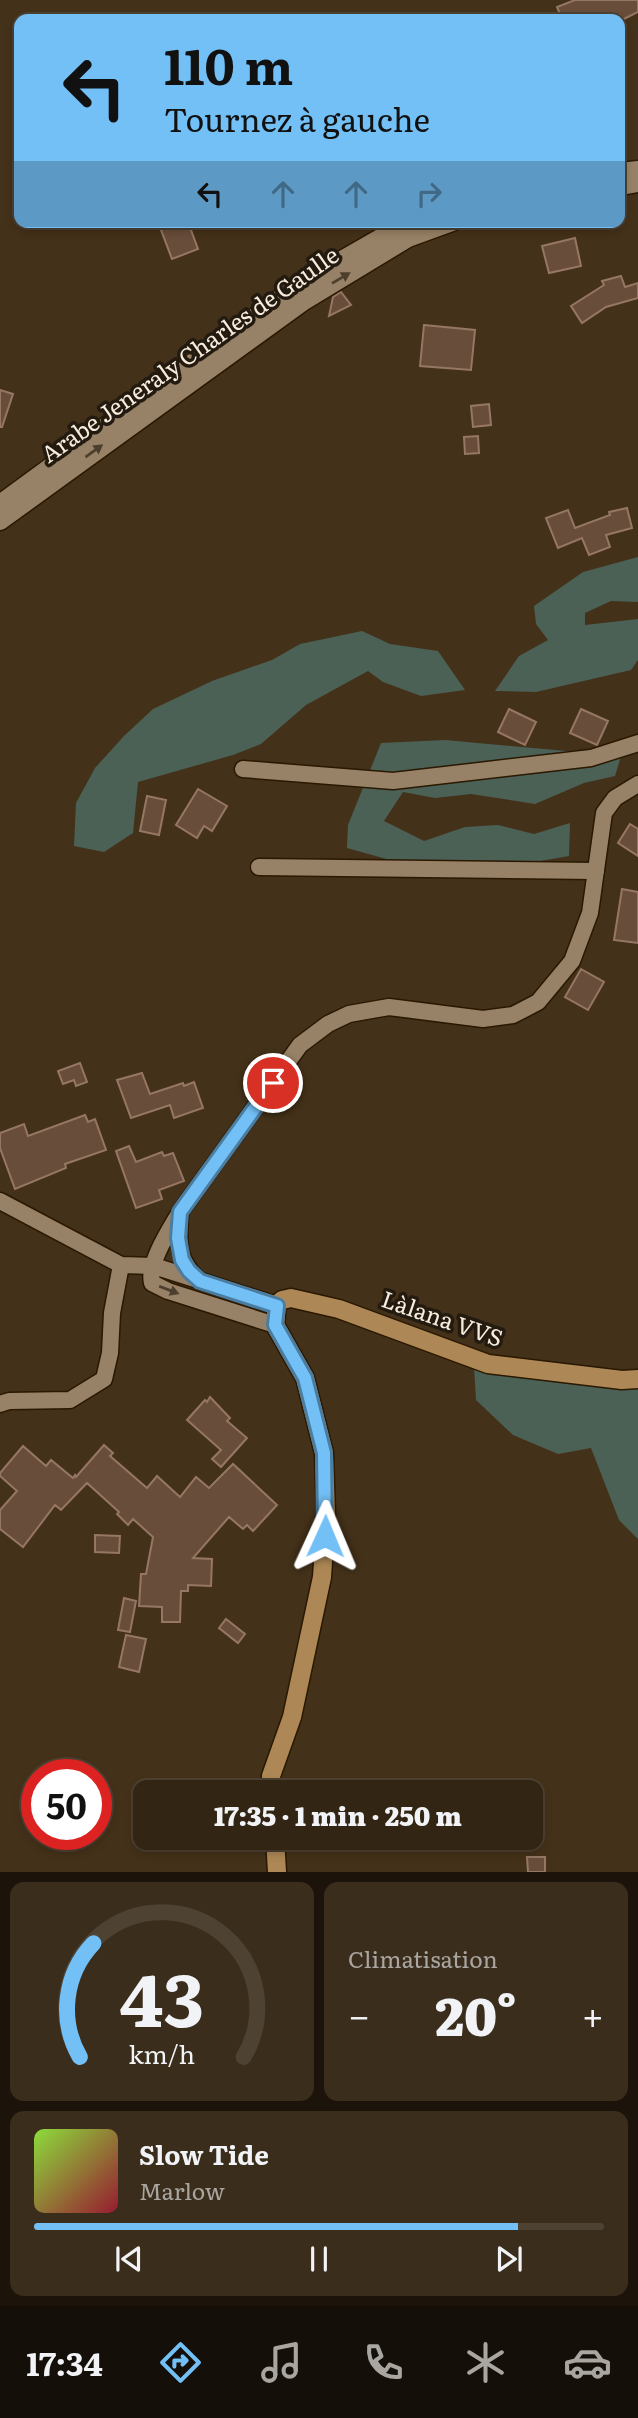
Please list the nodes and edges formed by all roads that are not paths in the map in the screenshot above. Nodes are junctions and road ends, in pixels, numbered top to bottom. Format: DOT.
graph roads {
  1 [pos="398,228"];
  2 [pos="436,228"];
  3 [pos="0,504"];
  4 [pos="0,521"];
  5 [pos="638,743"];
  6 [pos="243,769"];
  7 [pos="638,784"];
  8 [pos="259,867"];
  9 [pos="596,871"];
  10 [pos="0,1201"];
  11 [pos="180,1212"];
  12 [pos="121,1265"];
  13 [pos="154,1266"];
  14 [pos="200,1281"];
  15 [pos="277,1306"];
  16 [pos="275,1325"];
  17 [pos="638,1379"];
  18 [pos="0,1404"];
  19 [pos="271,1780"];
  20 [pos="276,1850"];
  21 [pos="277,1872"];
  1 -- 3 [label="street, Arabe Jeneraly Charles de Gaulle"];
  4 -- 2 [label="street, Arabe Jeneraly Charles de Gaulle, one-way"];
  5 -- 6 [label="street"];
  7 -- 9 [label="street"];
  8 -- 9 [label="street"];
  9 -- 11 [label="street"];
  10 -- 12 [label="street"];
  11 -- 13 [label="street"];
  11 -- 14 [label="street"];
  12 -- 13 [label="street"];
  12 -- 18 [label="street"];
  13 -- 14 [label="street"];
  13 -- 16 [label="street, one-way"];
  14 -- 15 [label="street"];
  15 -- 16 [label="main road"];
  15 -- 17 [label="main road, Làlana VVS"];
  16 -- 19 [label="main road"];
  20 -- 21 [label="main road"];
}
